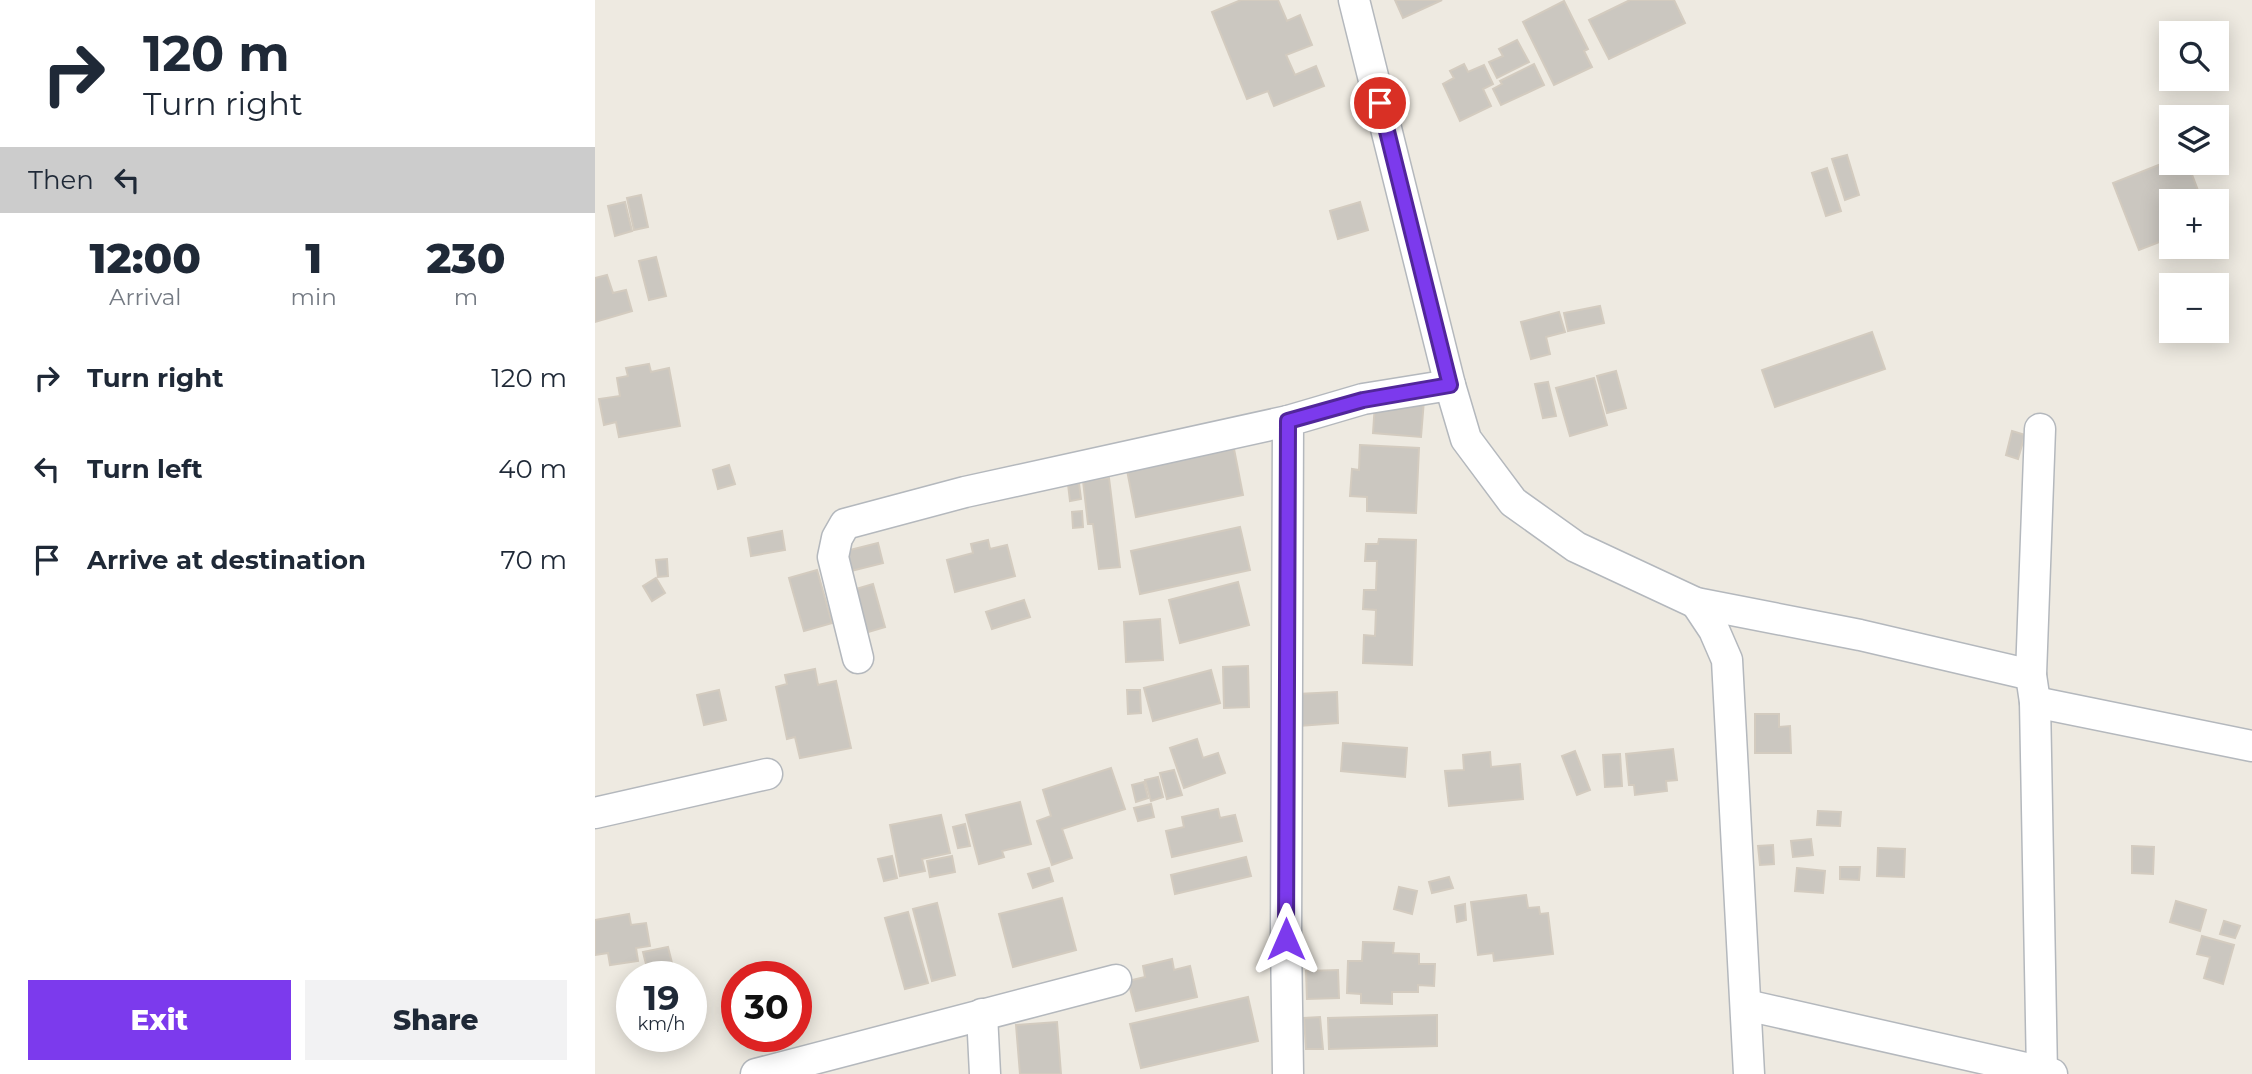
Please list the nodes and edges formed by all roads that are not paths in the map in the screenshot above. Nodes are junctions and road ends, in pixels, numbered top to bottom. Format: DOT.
graph roads {
  1 [pos="1354,0"];
  2 [pos="1450,385"];
  3 [pos="1288,421"];
  4 [pos="2041,429"];
  5 [pos="1696,603"];
  6 [pos="858,658"];
  7 [pos="2033,688"];
  8 [pos="2252,746"];
  9 [pos="767,774"];
  10 [pos="595,813"];
  11 [pos="1115,980"];
  12 [pos="1746,1005"];
  13 [pos="982,1014"];
  14 [pos="2045,1073"];
  15 [pos="756,1074"];
  16 [pos="985,1074"];
  17 [pos="1289,1074"];
  18 [pos="1749,1074"];
  1 -- 2 [label="street"];
  2 -- 3 [label="street"];
  2 -- 5 [label="street"];
  3 -- 6 [label="street"];
  3 -- 17 [label="street"];
  4 -- 7 [label="street"];
  5 -- 7 [label="street"];
  5 -- 12 [label="street"];
  7 -- 8 [label="street"];
  7 -- 14 [label="street"];
  9 -- 10 [label="street"];
  11 -- 13 [label="street"];
  12 -- 14 [label="street"];
  12 -- 18 [label="street"];
  13 -- 15 [label="street"];
  13 -- 16 [label="street"];
}
